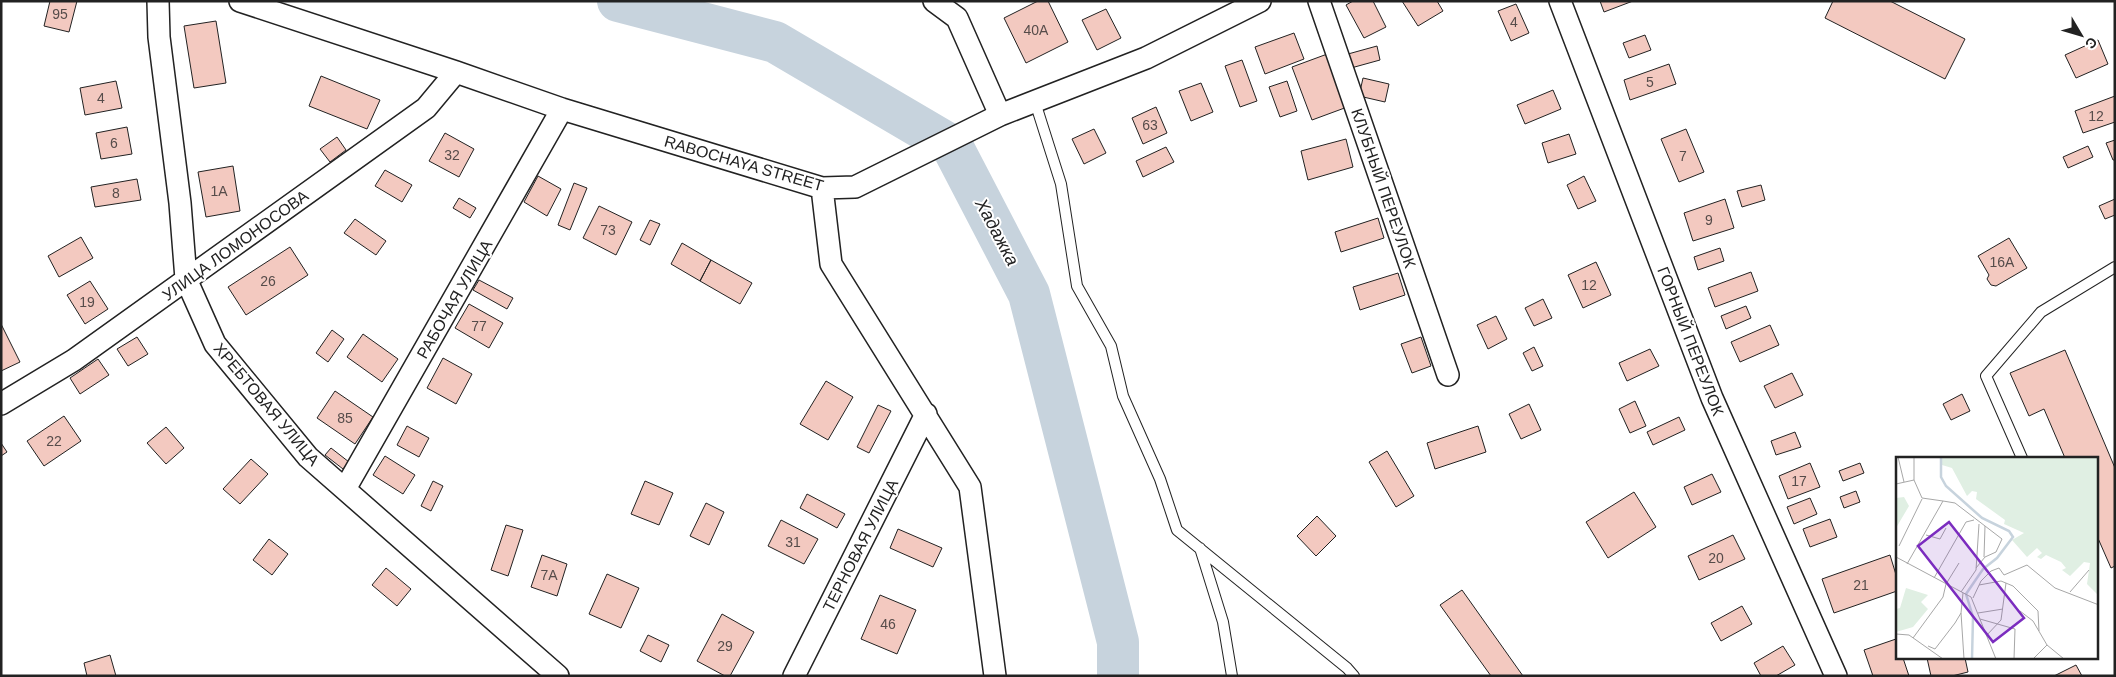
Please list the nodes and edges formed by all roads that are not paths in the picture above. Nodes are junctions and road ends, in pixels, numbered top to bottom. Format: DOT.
graph roads {
  1 [pos="158,1"];
  2 [pos="240,1"];
  3 [pos="934,1"];
  4 [pos="1260,1"];
  5 [pos="1319,1"];
  6 [pos="1560,1"];
  7 [pos="456,72"];
  8 [pos="1035,102"];
  9 [pos="562,109"];
  10 [pos="1000,116"];
  11 [pos="822,188"];
  12 [pos="2115,267"];
  13 [pos="186,279"];
  14 [pos="1448,375"];
  15 [pos="1,404"];
  16 [pos="926,414"];
  17 [pos="2022,457"];
  18 [pos="345,489"];
  19 [pos="1200,548"];
  20 [pos="558,676"];
  21 [pos="794,676"];
  22 [pos="995,676"];
  23 [pos="1232,676"];
  24 [pos="1354,676"];
  25 [pos="1836,676"];
  1 -- 13 [label="street, ХРЕБТОВАЯ УЛИЦА"];
  2 -- 7 [label="street, RABOCHAYA STREET"];
  3 -- 10 [label="street"];
  4 -- 8 [label="street, RABOCHAYA STREET"];
  5 -- 14 [label="street, КЛУБНЫЙ ПЕРЕУЛОК"];
  6 -- 25 [label="street, ГОРНЫЙ ПЕРЕУЛОК"];
  7 -- 9 [label="street, RABOCHAYA STREET"];
  7 -- 13 [label="street, УЛИЦА ЛОМОНОСОВА"];
  8 -- 10 [label="street, RABOCHAYA STREET"];
  8 -- 19 [label="lane"];
  9 -- 11 [label="street, RABOCHAYA STREET"];
  9 -- 18 [label="street, РАБОЧАЯ УЛИЦА"];
  10 -- 11 [label="street, RABOCHAYA STREET"];
  11 -- 16 [label="street"];
  12 -- 17 [label="lane"];
  13 -- 15 [label="street, УЛИЦА ЛОМОНОСОВА"];
  13 -- 18 [label="street, ХРЕБТОВАЯ УЛИЦА"];
  16 -- 21 [label="street, ТЕРНОВАЯ УЛИЦА"];
  16 -- 22 [label="street"];
  18 -- 20 [label="street, ХРЕБТОВАЯ УЛИЦА"];
  19 -- 23 [label="lane"];
  19 -- 24 [label="lane"];
}
